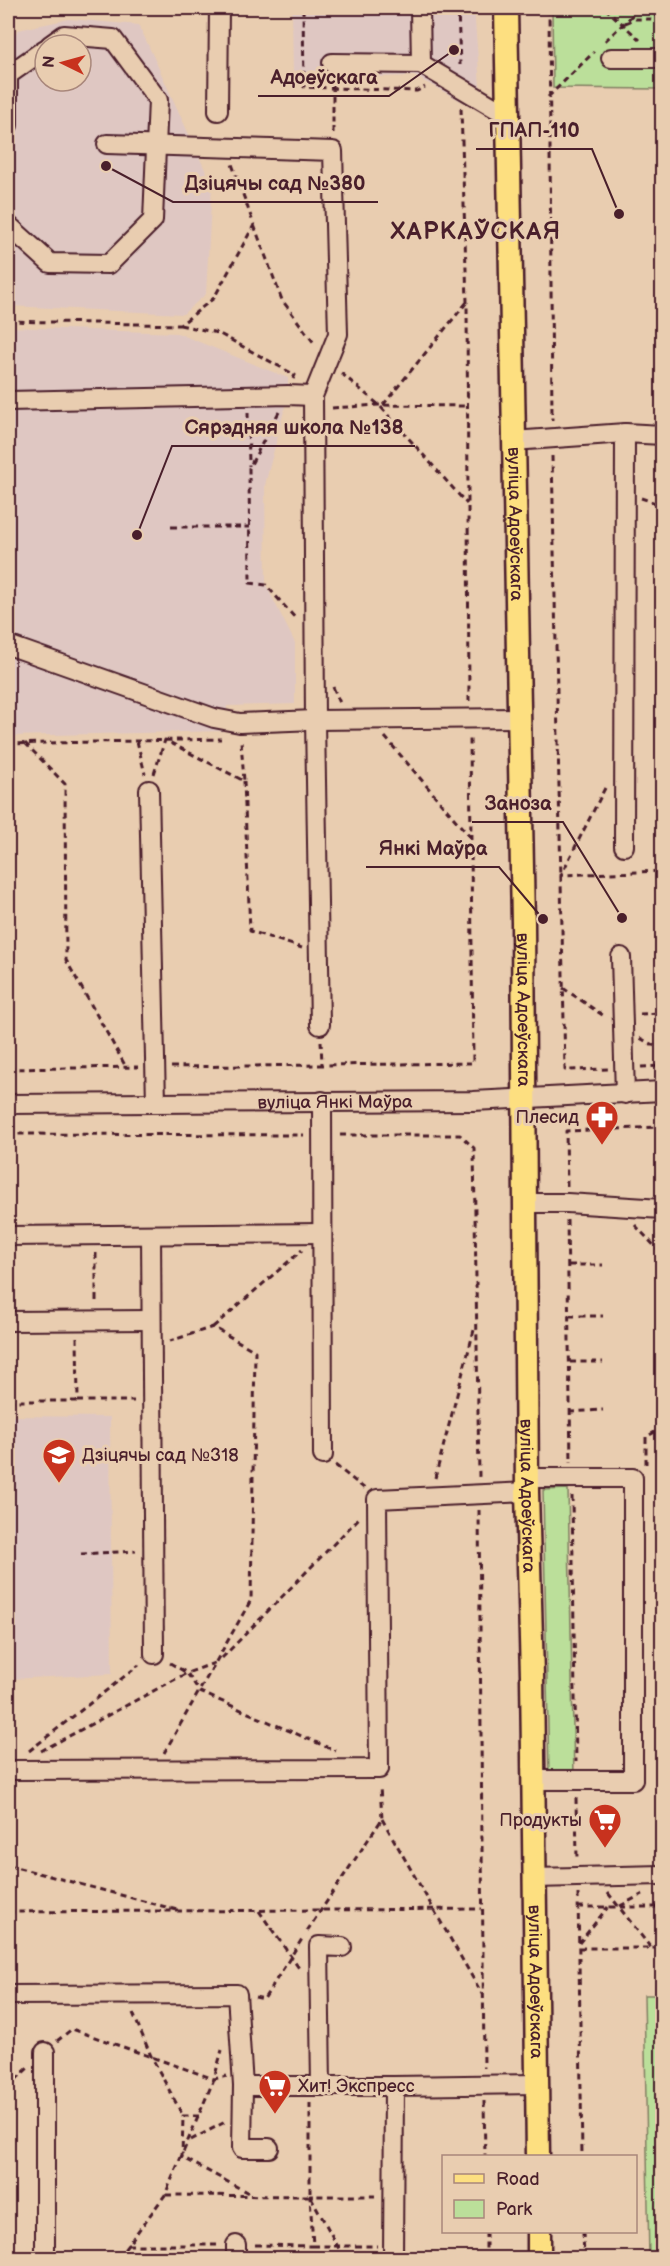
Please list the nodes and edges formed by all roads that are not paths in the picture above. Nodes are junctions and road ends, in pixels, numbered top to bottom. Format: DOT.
graph roads {
  1 [pos="219,8"];
  2 [pos="420,8"];
  3 [pos="506,8"];
  4 [pos="93,37"];
  5 [pos="33,57"];
  6 [pos="611,58"];
  7 [pos="660,58"];
  8 [pos="332,63"];
  9 [pos="421,64"];
  10 [pos="218,111"];
  11 [pos="507,115"];
  12 [pos="8,125"];
  13 [pos="107,144"];
  14 [pos="158,146"];
  15 [pos="8,225"];
  16 [pos="8,401"];
  17 [pos="314,403"];
  18 [pos="625,433"];
  19 [pos="663,435"];
  20 [pos="513,441"];
  21 [pos="8,645"];
  22 [pos="519,718"];
  23 [pos="315,720"];
  24 [pos="149,790"];
  25 [pos="624,846"];
  26 [pos="621,957"];
  27 [pos="320,1025"];
  28 [pos="663,1091"];
  29 [pos="625,1094"];
  30 [pos="525,1098"];
  31 [pos="322,1101"];
  32 [pos="156,1103"];
  33 [pos="8,1104"];
  34 [pos="525,1203"];
  35 [pos="663,1209"];
  36 [pos="322,1233"];
  37 [pos="151,1235"];
  38 [pos="8,1236"];
  39 [pos="151,1320"];
  40 [pos="8,1322"];
  41 [pos="323,1455"];
  42 [pos="527,1485"];
  43 [pos="154,1653"];
  44 [pos="8,1770"];
  45 [pos="533,1780"];
  46 [pos="663,1875"];
  47 [pos="534,1878"];
  48 [pos="342,1947"];
  49 [pos="8,1995"];
  50 [pos="45,2052"];
  51 [pos="243,2079"];
  52 [pos="537,2084"];
  53 [pos="321,2086"];
  54 [pos="394,2086"];
  55 [pos="269,2148"];
  56 [pos="538,2155"];
  57 [pos="539,2233"];
  58 [pos="394,2252"];
  59 [pos="45,2259"];
  60 [pos="539,2259"];
  1 -- 10 [label="street"];
  2 -- 9 [label="street"];
  3 -- 11 [label="main road, вуліца Адоеўскага"];
  4 -- 14 [label="street"];
  5 -- 12 [label="street"];
  6 -- 7 [label="street"];
  8 -- 9 [label="street"];
  9 -- 11 [label="street"];
  11 -- 20 [label="main road, вуліца Адоеўскага"];
  13 -- 14 [label="street"];
  14 -- 15 [label="street"];
  14 -- 17 [label="street"];
  16 -- 17 [label="street"];
  17 -- 23 [label="street"];
  18 -- 19 [label="street"];
  18 -- 20 [label="street"];
  18 -- 25 [label="street"];
  20 -- 22 [label="main road, вуліца Адоеўскага"];
  21 -- 23 [label="street"];
  22 -- 23 [label="street"];
  22 -- 30 [label="main road, вуліца Адоеўскага"];
  23 -- 27 [label="street"];
  24 -- 32 [label="street"];
  26 -- 29 [label="street"];
  28 -- 29 [label="street, вуліца Янкі Маўра"];
  29 -- 30 [label="street, вуліца Янкі Маўра"];
  30 -- 31 [label="street, вуліца Янкі Маўра"];
  30 -- 34 [label="main road, вуліца Адоеўскага"];
  31 -- 32 [label="street, вуліца Янкі Маўра"];
  31 -- 36 [label="street"];
  32 -- 33 [label="street, вуліца Янкі Маўра"];
  34 -- 35 [label="street"];
  34 -- 42 [label="main road, вуліца Адоеўскага"];
  36 -- 37 [label="street"];
  36 -- 41 [label="street"];
  37 -- 38 [label="street"];
  37 -- 39 [label="street"];
  39 -- 40 [label="street"];
  39 -- 43 [label="street"];
  42 -- 44 [label="street"];
  42 -- 45 [label="main road, вуліца Адоеўскага"];
  42 -- 45 [label="street"];
  45 -- 47 [label="main road, вуліца Адоеўскага"];
  46 -- 47 [label="street"];
  47 -- 52 [label="main road, вуліца Адоеўскага"];
  48 -- 53 [label="street"];
  49 -- 51 [label="street"];
  50 -- 59 [label="street"];
  51 -- 53 [label="street"];
  51 -- 55 [label="street"];
  52 -- 54 [label="street"];
  52 -- 56 [label="main road, вуліца Адоеўскага"];
  53 -- 54 [label="street"];
  54 -- 58 [label="street"];
  57 -- 60 [label="main road"];
}
